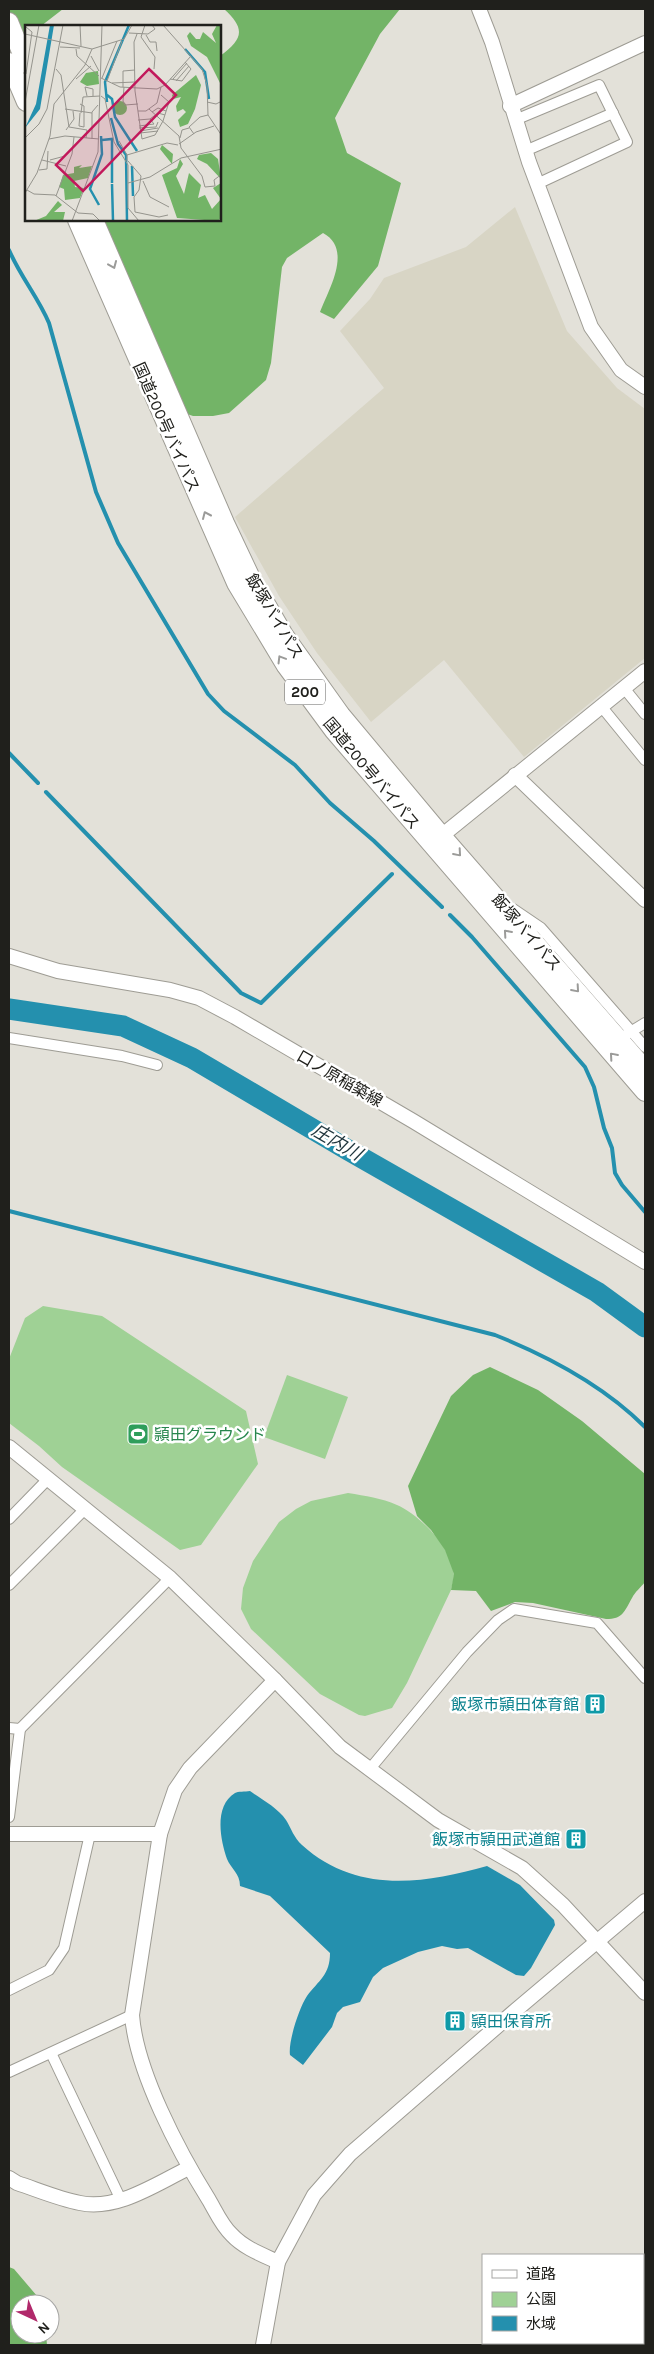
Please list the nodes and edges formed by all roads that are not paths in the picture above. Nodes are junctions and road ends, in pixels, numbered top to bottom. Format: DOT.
graph roads {
  1 [pos="479,9"];
  2 [pos="9,22"];
  3 [pos="645,43"];
  4 [pos="9,62"];
  5 [pos="25,62"];
  6 [pos="25,100"];
  7 [pos="510,106"];
  8 [pos="613,113"];
  9 [pos="515,120"];
  10 [pos="525,151"];
  11 [pos="537,184"];
  12 [pos="77,221"];
  13 [pos="94,221"];
  14 [pos="645,387"];
  15 [pos="645,671"];
  16 [pos="624,688"];
  17 [pos="601,706"];
  18 [pos="645,714"];
  19 [pos="645,760"];
  20 [pos="515,775"];
  21 [pos="437,840"];
  22 [pos="645,900"];
  23 [pos="9,956"];
  24 [pos="645,1023"];
  25 [pos="626,1035"];
  26 [pos="9,1038"];
  27 [pos="645,1047"];
  28 [pos="157,1065"];
  29 [pos="645,1069"];
  30 [pos="645,1092"];
  31 [pos="645,1262"];
  32 [pos="11,1454"];
  33 [pos="48,1479"];
  34 [pos="85,1509"];
  35 [pos="9,1519"];
  36 [pos="170,1578"];
  37 [pos="9,1585"];
  38 [pos="645,1678"];
  39 [pos="275,1680"];
  40 [pos="9,1728"];
  41 [pos="20,1729"];
  42 [pos="368,1770"];
  43 [pos="9,1817"];
  44 [pos="9,1834"];
  45 [pos="90,1834"];
  46 [pos="160,1834"];
  47 [pos="645,1902"];
  48 [pos="596,1943"];
  49 [pos="9,1990"];
  50 [pos="645,1993"];
  51 [pos="132,2015"];
  52 [pos="51,2052"];
  53 [pos="9,2072"];
  54 [pos="189,2168"];
  55 [pos="9,2178"];
  56 [pos="121,2200"];
  57 [pos="278,2262"];
  58 [pos="263,2345"];
  1 -- 7 [label="street"];
  2 -- 5 [label="highway"];
  3 -- 7 [label="street"];
  4 -- 6 [label="highway"];
  7 -- 9 [label="street"];
  8 -- 9 [label="street"];
  8 -- 10 [label="street"];
  8 -- 11 [label="street"];
  9 -- 10 [label="street"];
  10 -- 11 [label="street"];
  11 -- 14 [label="street"];
  21 -- 12 [label="highway, 国道200号バイパス / 200, one-way"];
  13 -- 21 [label="highway, 飯塚バイパス / 200, one-way"];
  15 -- 16 [label="street"];
  16 -- 17 [label="street"];
  16 -- 18 [label="street"];
  17 -- 19 [label="street"];
  17 -- 20 [label="street"];
  20 -- 21 [label="street"];
  20 -- 22 [label="street"];
  21 -- 25 [label="highway, 飯塚バイパス / 200, one-way"];
  30 -- 21 [label="highway, 国道200号バイパス / 200, one-way"];
  23 -- 31 [label="street, 口ノ原稲築線"];
  24 -- 25 [label="street"];
  25 -- 27 [label="street"];
  25 -- 29 [label="highway, 飯塚バイパス / 200"];
  26 -- 28 [label="street"];
  32 -- 33 [label="street"];
  33 -- 34 [label="street"];
  33 -- 35 [label="street"];
  34 -- 36 [label="street"];
  34 -- 37 [label="street"];
  36 -- 39 [label="street"];
  36 -- 41 [label="street"];
  38 -- 42 [label="street"];
  39 -- 42 [label="street"];
  39 -- 46 [label="street"];
  40 -- 41 [label="street"];
  41 -- 43 [label="street"];
  42 -- 48 [label="street"];
  44 -- 45 [label="street"];
  45 -- 46 [label="street"];
  45 -- 49 [label="street"];
  46 -- 51 [label="street"];
  47 -- 48 [label="street"];
  48 -- 50 [label="street"];
  48 -- 57 [label="street"];
  51 -- 52 [label="street"];
  51 -- 54 [label="street"];
  52 -- 53 [label="street"];
  52 -- 56 [label="street"];
  54 -- 56 [label="street"];
  54 -- 57 [label="street"];
  55 -- 56 [label="street"];
  57 -- 58 [label="street"];
}
